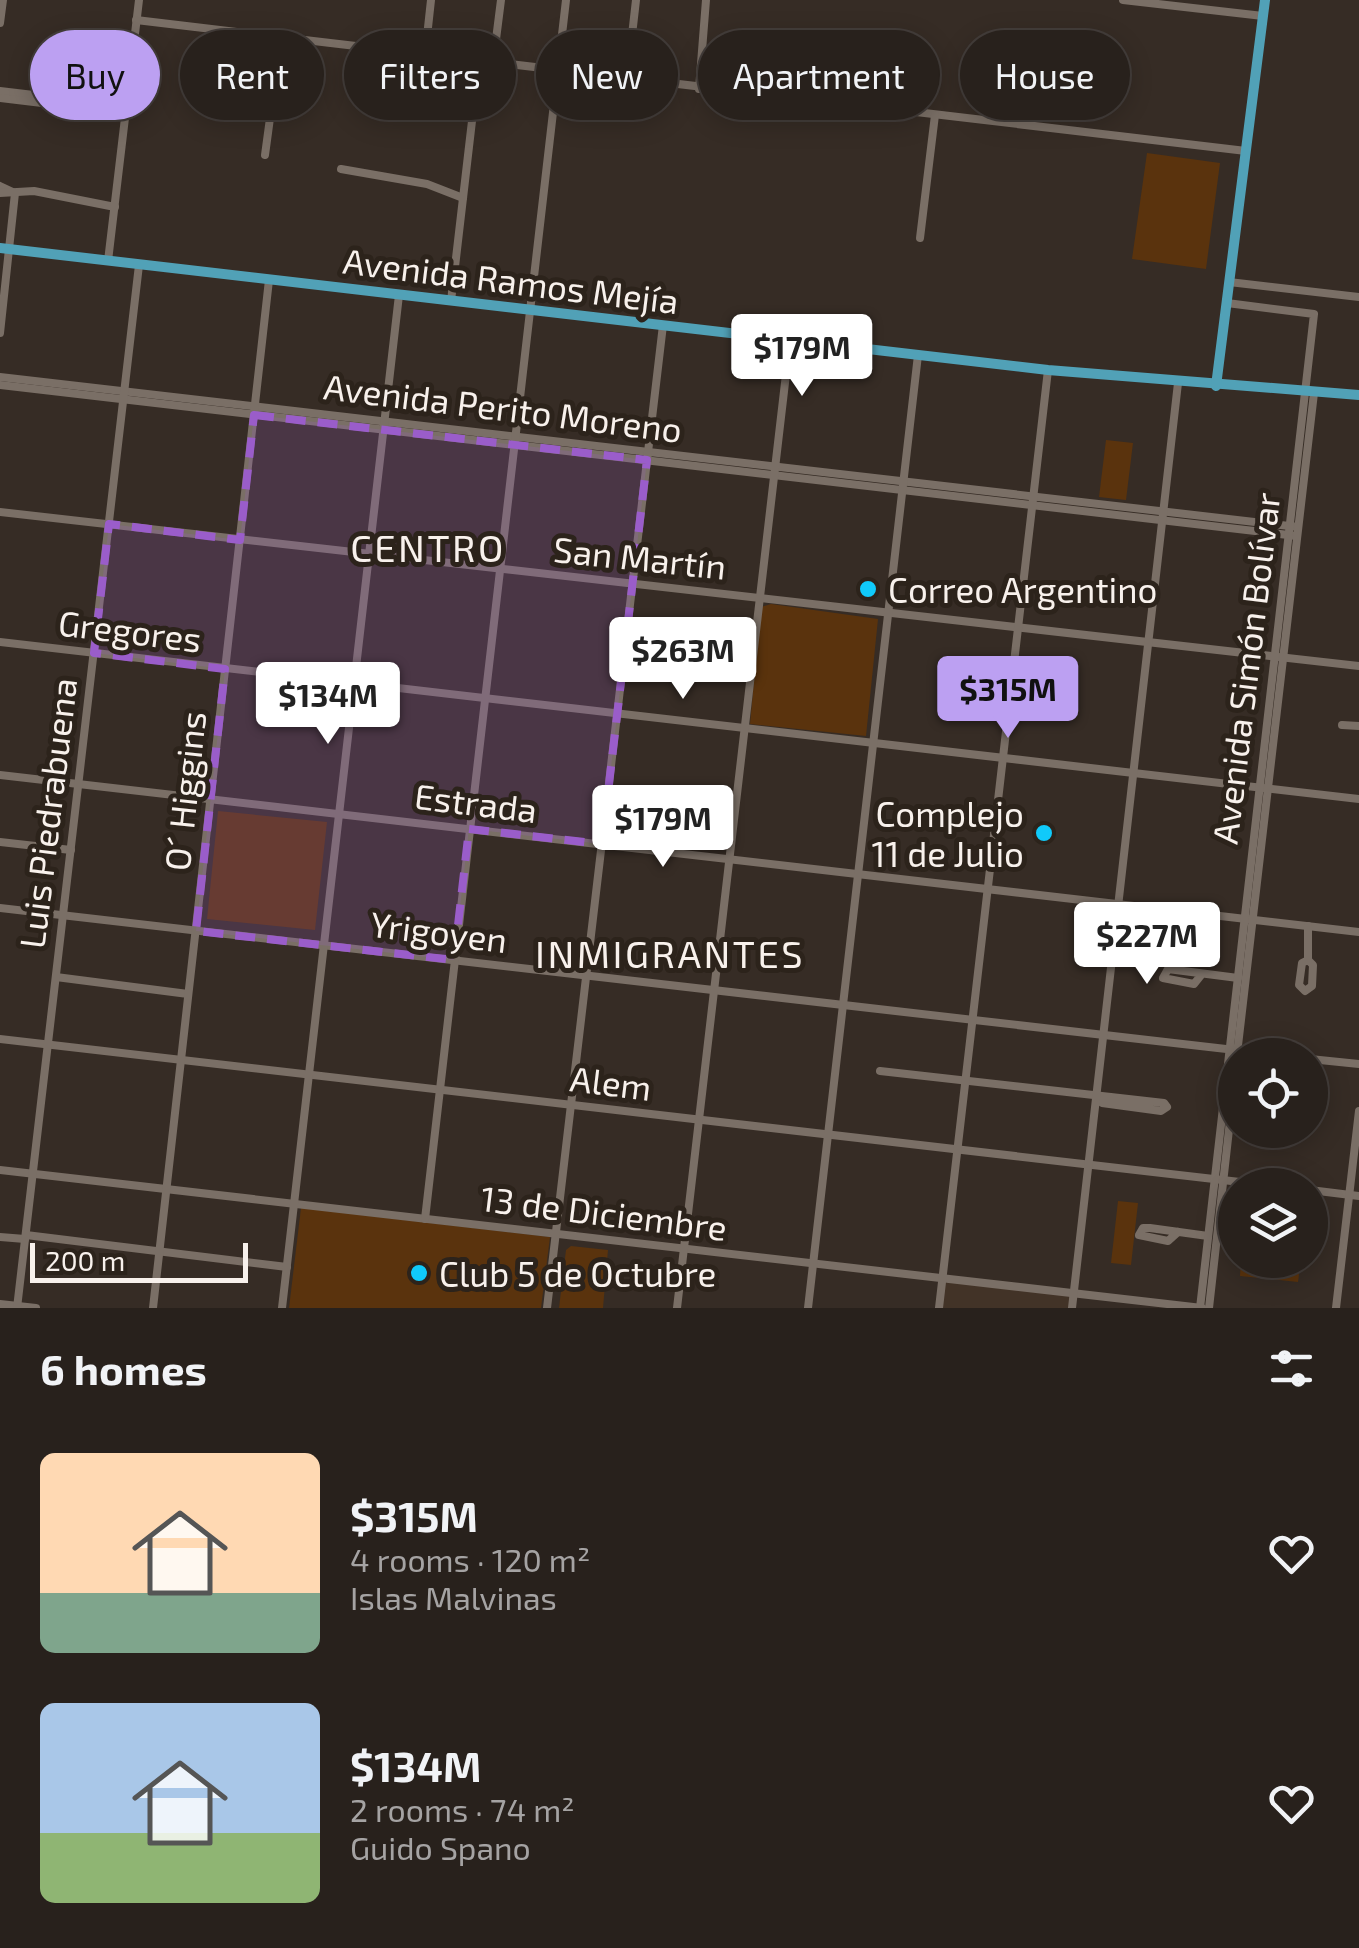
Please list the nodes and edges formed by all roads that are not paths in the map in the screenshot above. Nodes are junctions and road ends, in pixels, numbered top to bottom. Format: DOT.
graph roads {
  1 [pos="3,0"];
  2 [pos="138,0"];
  3 [pos="432,0"];
  4 [pos="500,0"];
  5 [pos="566,0"];
  6 [pos="636,0"];
  7 [pos="706,0"];
  8 [pos="1124,0"];
  9 [pos="1265,0"];
  10 [pos="1263,16"];
  11 [pos="136,20"];
  12 [pos="0,23"];
  13 [pos="135,30"];
  14 [pos="221,30"];
  15 [pos="428,30"];
  16 [pos="497,30"];
  17 [pos="562,30"];
  18 [pos="633,30"];
  19 [pos="704,30"];
  20 [pos="0,95"];
  21 [pos="30,98"];
  22 [pos="940,116"];
  23 [pos="124,120"];
  24 [pos="270,120"];
  25 [pos="472,120"];
  26 [pos="551,120"];
  27 [pos="934,120"];
  28 [pos="1246,151"];
  29 [pos="266,155"];
  30 [pos="340,170"];
  31 [pos="0,189"];
  32 [pos="15,193"];
  33 [pos="463,198"];
  34 [pos="114,207"];
  35 [pos="920,238"];
  36 [pos="5,249"];
  37 [pos="108,261"];
  38 [pos="139,264"];
  39 [pos="269,280"];
  40 [pos="1229,282"];
  41 [pos="400,295"];
  42 [pos="1359,297"];
  43 [pos="451,301"];
  44 [pos="1226,303"];
  45 [pos="528,310"];
  46 [pos="663,325"];
  47 [pos="0,333"];
  48 [pos="790,340"];
  49 [pos="918,355"];
  50 [pos="1048,370"];
  51 [pos="0,377"];
  52 [pos="1178,383"];
  53 [pos="0,385"];
  54 [pos="1216,386"];
  55 [pos="1309,393"];
  56 [pos="124,395"];
  57 [pos="1359,395"];
  58 [pos="254,410"];
  59 [pos="384,425"];
  60 [pos="514,440"];
  61 [pos="648,456"];
  62 [pos="774,471"];
  63 [pos="903,486"];
  64 [pos="1033,501"];
  65 [pos="0,512"];
  66 [pos="1164,516"];
  67 [pos="109,524"];
  68 [pos="1293,531"];
  69 [pos="240,540"];
  70 [pos="370,555"];
  71 [pos="499,570"];
  72 [pos="632,585"];
  73 [pos="760,598"];
  74 [pos="889,612"];
  75 [pos="1019,627"];
  76 [pos="0,642"];
  77 [pos="1149,644"];
  78 [pos="94,653"];
  79 [pos="1278,657"];
  80 [pos="1359,666"];
  81 [pos="225,668"];
  82 [pos="355,684"];
  83 [pos="484,699"];
  84 [pos="617,714"];
  85 [pos="1342,724"];
  86 [pos="1359,726"];
  87 [pos="744,728"];
  88 [pos="873,744"];
  89 [pos="1003,760"];
  90 [pos="0,775"];
  91 [pos="1134,775"];
  92 [pos="78,784"];
  93 [pos="1263,790"];
  94 [pos="210,799"];
  95 [pos="1359,799"];
  96 [pos="340,814"];
  97 [pos="469,829"];
  98 [pos="0,842"];
  99 [pos="602,844"];
  100 [pos="70,850"];
  101 [pos="729,859"];
  102 [pos="858,874"];
  103 [pos="988,889"];
  104 [pos="1119,904"];
  105 [pos="0,908"];
  106 [pos="63,916"];
  107 [pos="1248,919"];
  108 [pos="1308,926"];
  109 [pos="196,931"];
  110 [pos="1359,932"];
  111 [pos="324,946"];
  112 [pos="454,960"];
  113 [pos="1308,960"];
  114 [pos="1202,974"];
  115 [pos="56,976"];
  116 [pos="586,976"];
  117 [pos="1238,978"];
  118 [pos="714,990"];
  119 [pos="188,994"];
  120 [pos="843,1005"];
  121 [pos="973,1020"];
  122 [pos="1104,1035"];
  123 [pos="1236,1038"];
  124 [pos="1236,1038"];
  125 [pos="0,1039"];
  126 [pos="48,1044"];
  127 [pos="1218,1050"];
  128 [pos="181,1060"];
  129 [pos="1328,1061"];
  130 [pos="1359,1064"];
  131 [pos="880,1071"];
  132 [pos="309,1075"];
  133 [pos="966,1081"];
  134 [pos="440,1090"];
  135 [pos="1096,1098"];
  136 [pos="571,1105"];
  137 [pos="1359,1111"];
  138 [pos="699,1120"];
  139 [pos="828,1134"];
  140 [pos="958,1150"];
  141 [pos="1089,1164"];
  142 [pos="0,1170"];
  143 [pos="33,1174"];
  144 [pos="1218,1180"];
  145 [pos="1218,1185"];
  146 [pos="1218,1188"];
  147 [pos="166,1190"];
  148 [pos="1328,1192"];
  149 [pos="1354,1195"];
  150 [pos="294,1204"];
  151 [pos="425,1219"];
  152 [pos="1178,1232"];
  153 [pos="556,1234"];
  154 [pos="0,1236"];
  155 [pos="1208,1236"];
  156 [pos="25,1237"];
  157 [pos="684,1249"];
  158 [pos="160,1251"];
  159 [pos="813,1264"];
  160 [pos="287,1267"];
  161 [pos="942,1278"];
  162 [pos="1074,1293"];
  163 [pos="0,1304"];
  164 [pos="17,1307"];
  165 [pos="36,1308"];
  166 [pos="153,1308"];
  167 [pos="282,1308"];
  168 [pos="547,1308"];
  169 [pos="677,1308"];
  170 [pos="808,1308"];
  171 [pos="939,1308"];
  172 [pos="1072,1308"];
  173 [pos="1203,1308"];
  174 [pos="1336,1308"];
  1 -- 12 [label="street"];
  2 -- 11 [label="street"];
  3 -- 15 [label="street"];
  4 -- 16 [label="street"];
  5 -- 17 [label="street"];
  6 -- 18 [label="street"];
  7 -- 19 [label="street"];
  8 -- 10 [label="street"];
  9 -- 10 [label="main road"];
  10 -- 28 [label="main road"];
  11 -- 13 [label="street"];
  11 -- 14 [label="street"];
  20 -- 21 [label="street"];
  22 -- 28 [label="street"];
  23 -- 34 [label="street"];
  24 -- 29 [label="street"];
  25 -- 33 [label="street"];
  26 -- 45 [label="street"];
  27 -- 35 [label="street"];
  28 -- 40 [label="main road"];
  30 -- 33 [label="street"];
  31 -- 32 [label="street"];
  32 -- 34 [label="street"];
  32 -- 36 [label="street"];
  33 -- 43 [label="street"];
  34 -- 37 [label="street"];
  36 -- 37 [label="main road, Avenida Ramos Mejía"];
  36 -- 47 [label="street"];
  37 -- 38 [label="main road, Avenida Ramos Mejía"];
  38 -- 39 [label="main road, Avenida Ramos Mejía"];
  38 -- 56 [label="street, Luis Piedrabuena"];
  39 -- 41 [label="main road, Avenida Ramos Mejía"];
  39 -- 58 [label="street, O´ Higgins"];
  40 -- 42 [label="street"];
  40 -- 44 [label="main road"];
  41 -- 43 [label="main road, Avenida Ramos Mejía"];
  41 -- 59 [label="street"];
  43 -- 45 [label="main road, Avenida Ramos Mejía"];
  44 -- 54 [label="main road"];
  44 -- 55 [label="street, Avenida Simón Bolívar"];
  45 -- 46 [label="main road, Avenida Ramos Mejía"];
  45 -- 60 [label="street"];
  46 -- 48 [label="main road, Avenida Ramos Mejía"];
  46 -- 61 [label="street"];
  48 -- 49 [label="main road, Avenida Ramos Mejía"];
  48 -- 62 [label="street"];
  49 -- 50 [label="main road, Avenida Ramos Mejía"];
  49 -- 63 [label="street"];
  50 -- 52 [label="main road, Avenida Ramos Mejía"];
  50 -- 64 [label="street"];
  51 -- 56 [label="street, Avenida Perito Moreno"];
  52 -- 54 [label="main road, Avenida Ramos Mejía"];
  52 -- 66 [label="street"];
  53 -- 56 [label="street, Avenida Perito Moreno"];
  54 -- 55 [label="main road, Avenida Ramos Mejía"];
  55 -- 57 [label="main road, Avenida Ramos Mejía"];
  55 -- 68 [label="street, Avenida Simón Bolívar"];
  56 -- 58 [label="street, Avenida Perito Moreno"];
  56 -- 67 [label="street, Luis Piedrabuena"];
  58 -- 59 [label="street, Avenida Perito Moreno"];
  58 -- 69 [label="street, O´ Higgins"];
  59 -- 60 [label="street, Avenida Perito Moreno"];
  59 -- 70 [label="street"];
  60 -- 61 [label="street, Avenida Perito Moreno"];
  60 -- 71 [label="street"];
  61 -- 62 [label="street, Avenida Perito Moreno"];
  61 -- 72 [label="street"];
  62 -- 63 [label="street, Avenida Perito Moreno"];
  62 -- 73 [label="street"];
  63 -- 64 [label="street, Avenida Perito Moreno"];
  63 -- 74 [label="street"];
  64 -- 66 [label="street, Avenida Perito Moreno"];
  64 -- 75 [label="street"];
  65 -- 67 [label="street, San Martín"];
  66 -- 68 [label="street, Avenida Perito Moreno"];
  66 -- 77 [label="street"];
  67 -- 69 [label="street, San Martín"];
  67 -- 78 [label="street, Luis Piedrabuena"];
  68 -- 79 [label="street, Avenida Simón Bolívar"];
  69 -- 70 [label="street, San Martín"];
  69 -- 81 [label="street, O´ Higgins"];
  70 -- 71 [label="street, San Martín"];
  70 -- 82 [label="street"];
  71 -- 72 [label="street, San Martín"];
  71 -- 83 [label="street"];
  72 -- 73 [label="street, San Martín"];
  72 -- 84 [label="street"];
  73 -- 74 [label="street, San Martín"];
  73 -- 87 [label="street"];
  74 -- 75 [label="street, San Martín"];
  74 -- 88 [label="street"];
  75 -- 77 [label="street, San Martín"];
  75 -- 89 [label="street"];
  76 -- 78 [label="street, Gregores"];
  77 -- 79 [label="street, San Martín"];
  77 -- 91 [label="street"];
  78 -- 81 [label="street, Gregores"];
  78 -- 92 [label="street, Luis Piedrabuena"];
  79 -- 80 [label="street, San Martín"];
  79 -- 93 [label="street, Avenida Simón Bolívar"];
  81 -- 82 [label="street, Gregores"];
  81 -- 94 [label="street, O´ Higgins"];
  82 -- 83 [label="street, Gregores"];
  82 -- 96 [label="street"];
  83 -- 84 [label="street, Gregores"];
  83 -- 97 [label="street"];
  84 -- 87 [label="street, Gregores"];
  84 -- 99 [label="street"];
  85 -- 86 [label="street"];
  87 -- 88 [label="street, Gregores"];
  87 -- 101 [label="street"];
  88 -- 89 [label="street, Gregores"];
  88 -- 102 [label="street"];
  89 -- 91 [label="street, Gregores"];
  89 -- 103 [label="street"];
  90 -- 92 [label="street, Estrada"];
  91 -- 93 [label="street, Gregores"];
  91 -- 104 [label="street"];
  92 -- 94 [label="street, Estrada"];
  92 -- 100 [label="street, Luis Piedrabuena"];
  93 -- 95 [label="street, Gregores"];
  93 -- 107 [label="street, Avenida Simón Bolívar"];
  94 -- 96 [label="street, Estrada"];
  94 -- 109 [label="street, O´ Higgins"];
  96 -- 97 [label="street, Estrada"];
  96 -- 111 [label="street"];
  97 -- 99 [label="street, Estrada"];
  97 -- 112 [label="street"];
  98 -- 100 [label="street"];
  99 -- 101 [label="street, Estrada"];
  99 -- 116 [label="street"];
  100 -- 106 [label="street, Luis Piedrabuena"];
  101 -- 102 [label="street, Estrada"];
  101 -- 118 [label="street"];
  102 -- 103 [label="street, Estrada"];
  102 -- 120 [label="street"];
  103 -- 104 [label="street, Estrada"];
  103 -- 121 [label="street"];
  104 -- 107 [label="street, Estrada"];
  104 -- 122 [label="street"];
  105 -- 106 [label="street, Yrigoyen"];
  106 -- 109 [label="street, Yrigoyen"];
  106 -- 115 [label="street, Luis Piedrabuena"];
  107 -- 108 [label="street, Estrada"];
  107 -- 117 [label="street, Avenida Simón Bolívar"];
  107 -- 123 [label="street, Avenida Simón Bolívar"];
  108 -- 110 [label="street, Estrada"];
  108 -- 113 [label="street"];
  109 -- 111 [label="street, Yrigoyen"];
  109 -- 119 [label="street, O´ Higgins"];
  111 -- 112 [label="street, Yrigoyen"];
  111 -- 132 [label="street"];
  112 -- 116 [label="street, Yrigoyen"];
  112 -- 134 [label="street"];
  114 -- 117 [label="street"];
  115 -- 119 [label="street"];
  115 -- 126 [label="street, Luis Piedrabuena"];
  116 -- 118 [label="street, Yrigoyen"];
  116 -- 136 [label="street"];
  117 -- 124 [label="street, Avenida Simón Bolívar"];
  118 -- 120 [label="street, Yrigoyen"];
  118 -- 138 [label="street"];
  119 -- 128 [label="street, O´ Higgins"];
  120 -- 121 [label="street, Yrigoyen"];
  120 -- 139 [label="street"];
  121 -- 122 [label="street, Yrigoyen"];
  121 -- 133 [label="street"];
  122 -- 127 [label="street, Yrigoyen"];
  122 -- 135 [label="street"];
  125 -- 126 [label="street, Alem"];
  126 -- 128 [label="street, Alem"];
  126 -- 143 [label="street, Luis Piedrabuena"];
  128 -- 132 [label="street, Alem"];
  128 -- 147 [label="street, O´ Higgins"];
  129 -- 130 [label="street"];
  131 -- 133 [label="street"];
  132 -- 134 [label="street, Alem"];
  132 -- 150 [label="street"];
  133 -- 135 [label="street"];
  133 -- 140 [label="street"];
  134 -- 136 [label="street, Alem"];
  134 -- 151 [label="street"];
  135 -- 135 [label="street"];
  135 -- 141 [label="street"];
  136 -- 138 [label="street, Alem"];
  136 -- 153 [label="street"];
  137 -- 149 [label="street"];
  138 -- 139 [label="street, Alem"];
  138 -- 157 [label="street"];
  139 -- 140 [label="street, Alem"];
  139 -- 159 [label="street"];
  140 -- 141 [label="street, Alem"];
  140 -- 161 [label="street"];
  141 -- 144 [label="street, Alem"];
  141 -- 162 [label="street"];
  142 -- 143 [label="street, 13 de Diciembre"];
  143 -- 147 [label="street, 13 de Diciembre"];
  143 -- 156 [label="street, Luis Piedrabuena"];
  145 -- 155 [label="street, Avenida Simón Bolívar"];
  146 -- 173 [label="street, Avenida Simón Bolívar"];
  147 -- 150 [label="street, 13 de Diciembre"];
  147 -- 158 [label="street, O´ Higgins"];
  148 -- 149 [label="street"];
  149 -- 174 [label="street"];
  150 -- 151 [label="street, 13 de Diciembre"];
  150 -- 160 [label="street"];
  151 -- 153 [label="street, 13 de Diciembre"];
  152 -- 155 [label="street"];
  153 -- 157 [label="street, 13 de Diciembre"];
  153 -- 168 [label="street"];
  154 -- 156 [label="street"];
  155 -- 173 [label="street, Avenida Simón Bolívar"];
  156 -- 158 [label="street"];
  156 -- 164 [label="street, Luis Piedrabuena"];
  157 -- 159 [label="street, 13 de Diciembre"];
  157 -- 169 [label="street"];
  158 -- 160 [label="street"];
  158 -- 166 [label="street, O´ Higgins"];
  159 -- 161 [label="street, 13 de Diciembre"];
  159 -- 170 [label="street"];
  160 -- 167 [label="street"];
  161 -- 162 [label="street, 13 de Diciembre"];
  161 -- 171 [label="street"];
  162 -- 172 [label="street"];
  162 -- 173 [label="street, 13 de Diciembre"];
  163 -- 164 [label="street"];
  164 -- 165 [label="street"];
}
